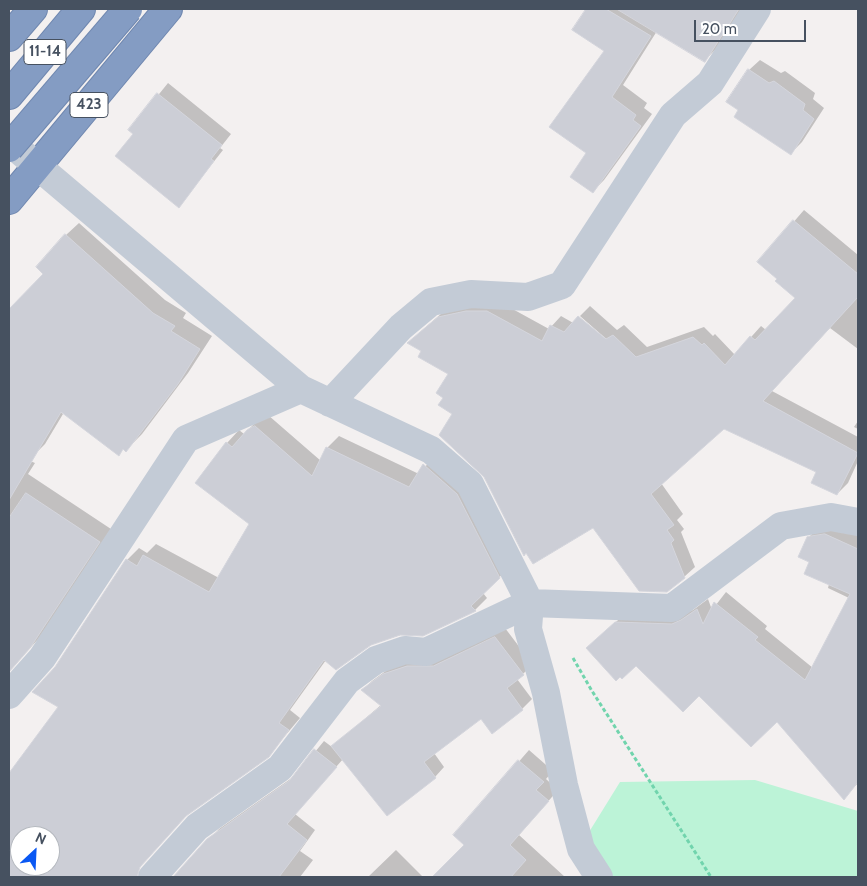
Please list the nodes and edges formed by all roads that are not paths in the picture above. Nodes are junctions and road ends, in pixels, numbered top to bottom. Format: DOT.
graph roads {
  1 [pos="33,9"];
  2 [pos="80,9"];
  3 [pos="128,9"];
  4 [pos="168,9"];
  5 [pos="757,9"];
  6 [pos="9,37"];
  7 [pos="9,95"];
  8 [pos="9,142"];
  9 [pos="9,148"];
  10 [pos="38,167"];
  11 [pos="9,200"];
  12 [pos="301,389"];
  13 [pos="330,403"];
  14 [pos="858,522"];
  15 [pos="530,603"];
  16 [pos="9,695"];
  17 [pos="152,877"];
  18 [pos="599,877"];
  1 -- 6 [label="highway"];
  2 -- 7 [label="highway, 11-14"];
  3 -- 9 [label="highway, bridge"];
  4 -- 10 [label="highway, 423"];
  5 -- 13 [label="street"];
  8 -- 10 [label="street"];
  10 -- 11 [label="highway, 423"];
  10 -- 12 [label="street"];
  12 -- 13 [label="street"];
  12 -- 16 [label="street"];
  13 -- 15 [label="street"];
  14 -- 15 [label="street"];
  15 -- 17 [label="street"];
  15 -- 18 [label="street"];
}
